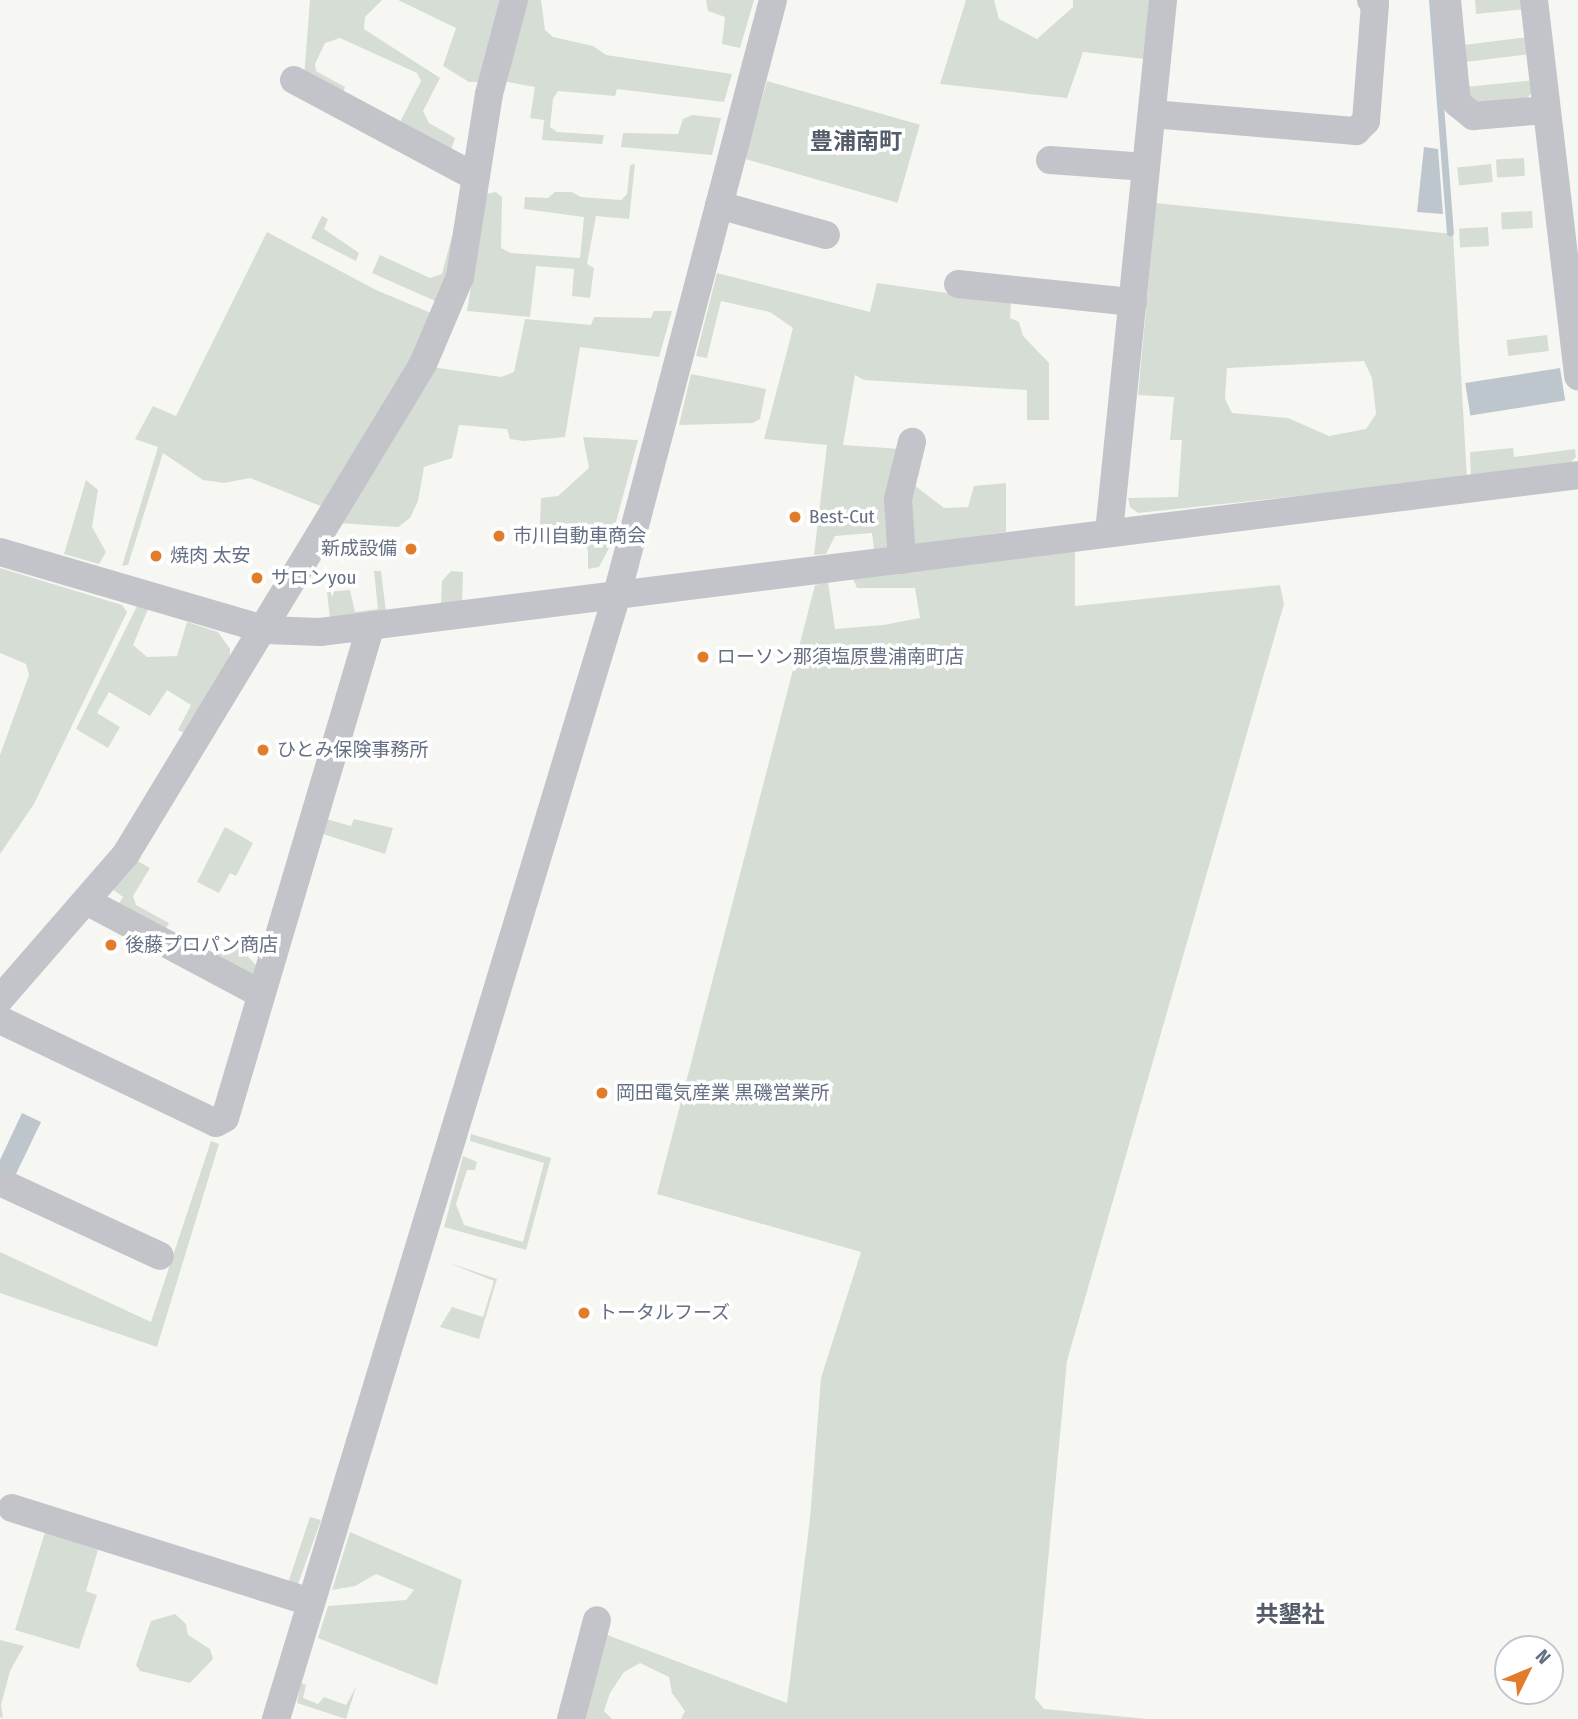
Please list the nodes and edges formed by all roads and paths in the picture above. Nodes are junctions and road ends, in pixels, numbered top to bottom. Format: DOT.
graph roads {
  1 [pos="514,0"];
  2 [pos="773,0"];
  3 [pos="1163,0"];
  4 [pos="1371,0"];
  5 [pos="1447,0"];
  6 [pos="1534,0"];
  7 [pos="294,80"];
  8 [pos="1546,110"];
  9 [pos="1152,114"];
  10 [pos="1050,160"];
  11 [pos="1146,167"];
  12 [pos="476,177"];
  13 [pos="719,205"];
  14 [pos="826,235"];
  15 [pos="958,284"];
  16 [pos="1133,302"];
  17 [pos="1578,376"];
  18 [pos="912,442"];
  19 [pos="1578,475"];
  20 [pos="1110,532"];
  21 [pos="0,552"];
  22 [pos="901,559"];
  23 [pos="616,597"];
  24 [pos="371,625"];
  25 [pos="265,629"];
  26 [pos="88,902"];
  27 [pos="261,994"];
  28 [pos="0,999"];
  29 [pos="0,1020"];
  30 [pos="0,1182"];
  31 [pos="160,1256"];
  32 [pos="12,1508"];
  33 [pos="311,1602"];
  34 [pos="597,1620"];
  35 [pos="276,1719"];
  36 [pos="571,1719"];
  1 -- 12 [label="street"];
  2 -- 13 [label="street"];
  3 -- 9 [label="street"];
  4 -- 9 [label="street"];
  5 -- 8 [label="street"];
  6 -- 8 [label="street"];
  7 -- 12 [label="street"];
  8 -- 17 [label="street"];
  9 -- 11 [label="street"];
  10 -- 11 [label="street"];
  11 -- 16 [label="street"];
  12 -- 25 [label="street"];
  13 -- 14 [label="street"];
  13 -- 23 [label="street"];
  15 -- 16 [label="street"];
  16 -- 20 [label="street"];
  18 -- 22 [label="street"];
  19 -- 20 [label="street"];
  20 -- 22 [label="street"];
  21 -- 25 [label="street"];
  22 -- 23 [label="street"];
  23 -- 24 [label="street"];
  23 -- 33 [label="street"];
  24 -- 25 [label="street"];
  24 -- 27 [label="street"];
  25 -- 26 [label="street"];
  26 -- 27 [label="street"];
  26 -- 28 [label="street"];
  27 -- 29 [label="street"];
  30 -- 31 [label="street"];
  32 -- 33 [label="street"];
  33 -- 35 [label="street"];
  34 -- 36 [label="street"];
}
